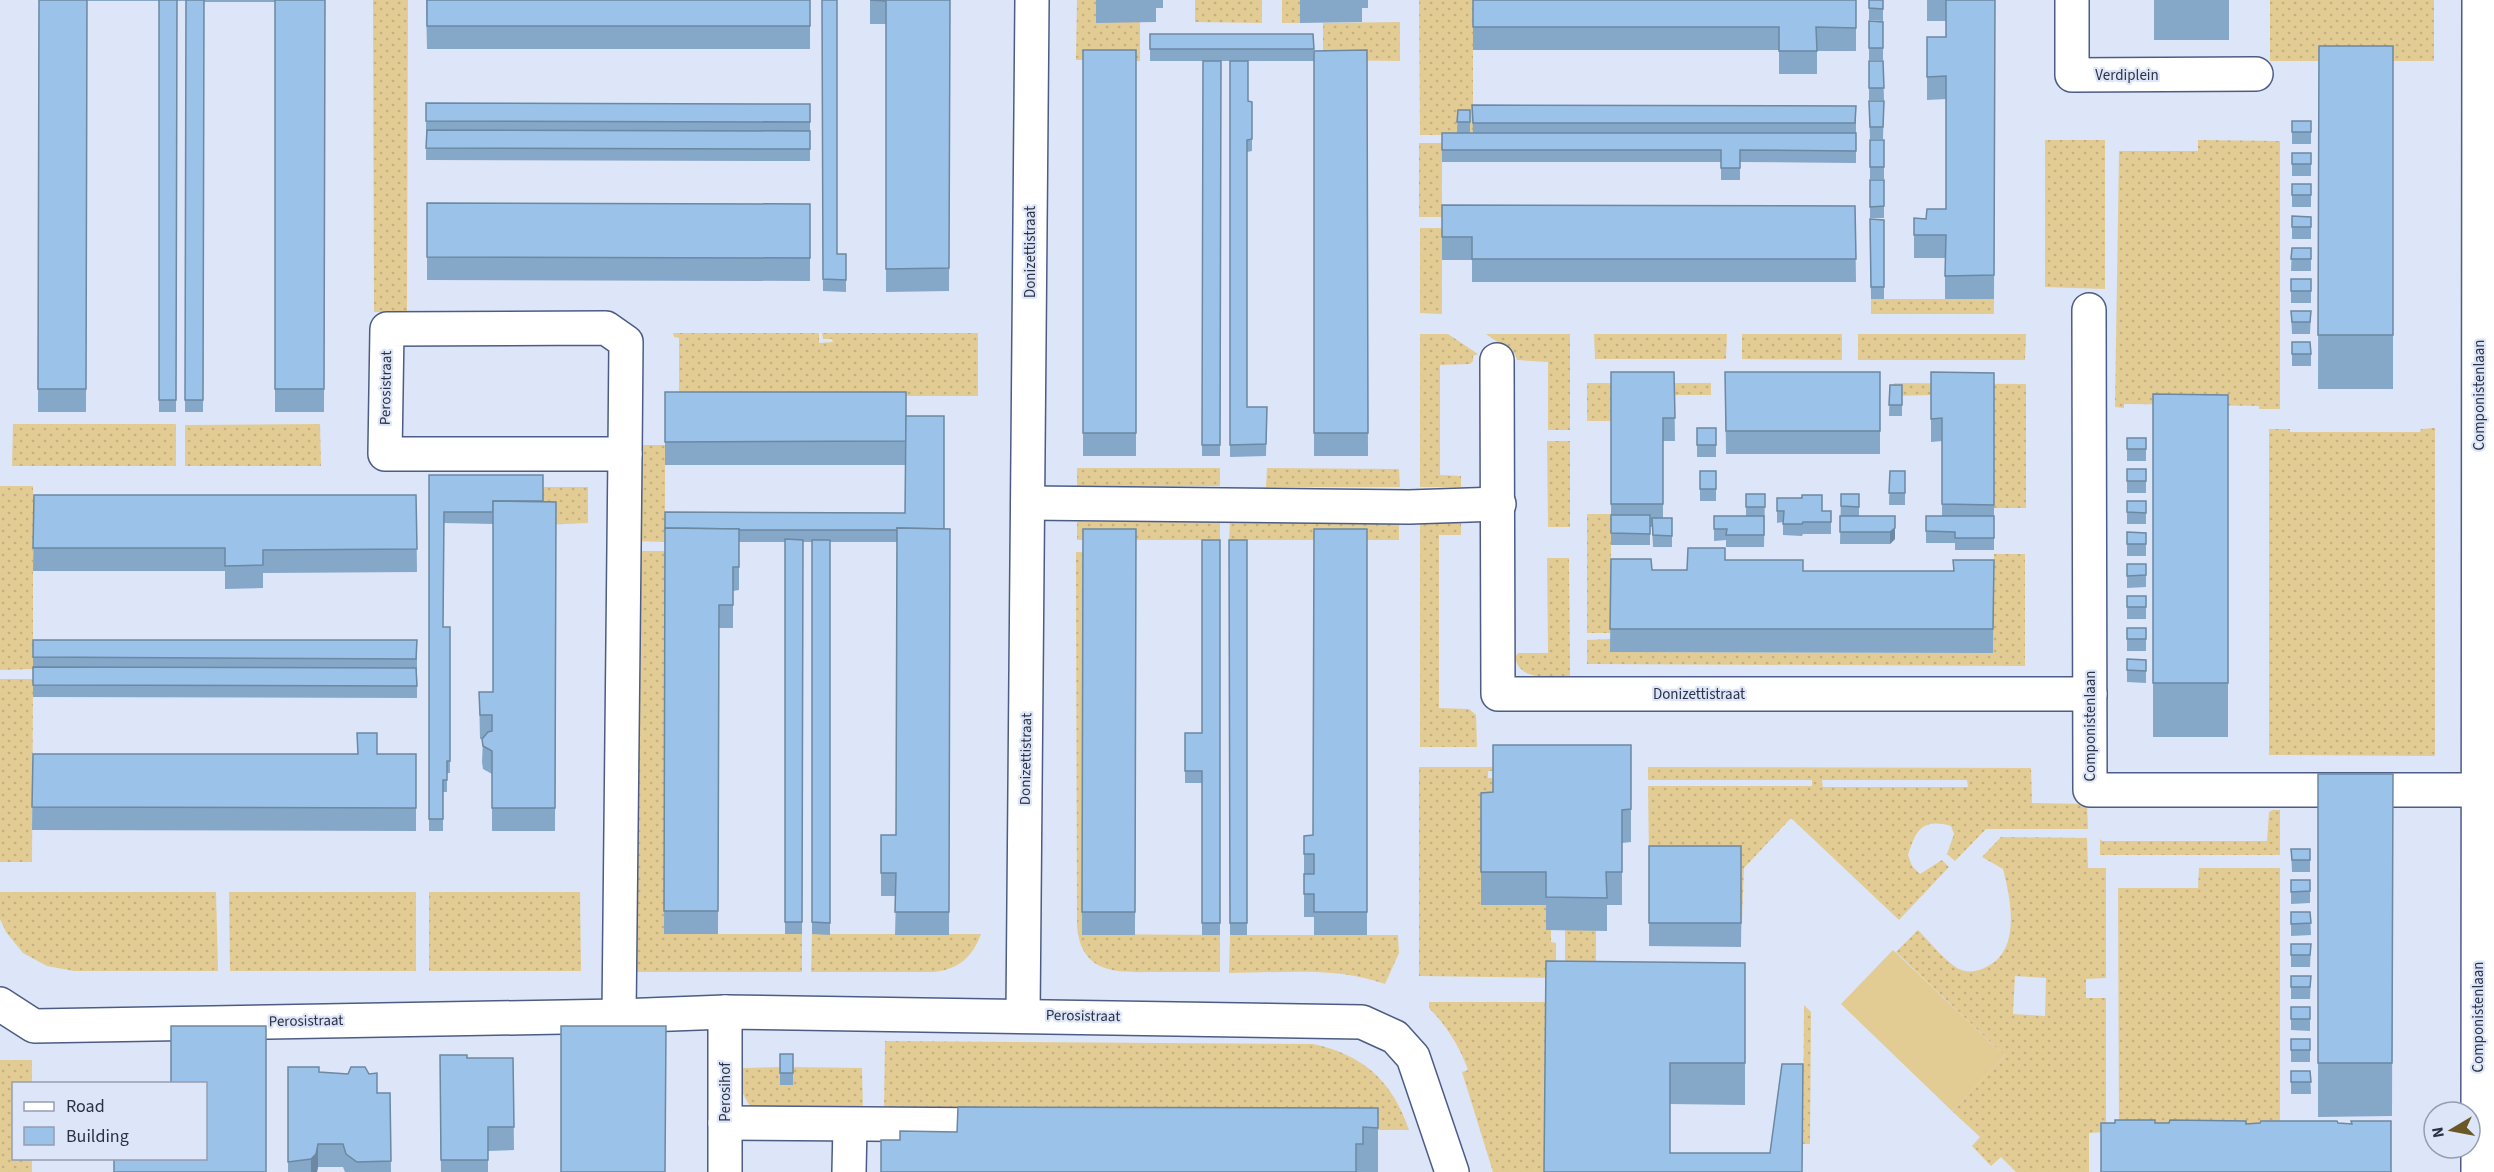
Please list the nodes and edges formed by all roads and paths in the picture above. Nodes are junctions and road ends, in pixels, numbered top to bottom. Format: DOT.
graph roads {
  1 [pos="1032,0"];
  2 [pos="2072,0"];
  3 [pos="2479,0"];
  4 [pos="2256,74"];
  5 [pos="2089,310"];
  6 [pos="1497,360"];
  7 [pos="625,454"];
  8 [pos="1028,503"];
  9 [pos="1498,504"];
  10 [pos="2090,694"];
  11 [pos="2477,789"];
  12 [pos="2486,979"];
  13 [pos="0,1004"];
  14 [pos="724,1012"];
  15 [pos="1023,1015"];
  16 [pos="619,1016"];
  17 [pos="725,1123"];
  18 [pos="850,1125"];
  19 [pos="1026,1125"];
  20 [pos="725,1172"];
  21 [pos="849,1172"];
  22 [pos="1452,1172"];
  23 [pos="2478,1172"];
  1 -- 8 [label="street, Donizettistraat"];
  2 -- 4 [label="street, Verdiplein"];
  3 -- 11 [label="street, Componistenlaan"];
  5 -- 10 [label="street, Componistenlaan"];
  6 -- 9 [label="street, Donizettistraat"];
  7 -- 7 [label="street, Perosistraat"];
  7 -- 16 [label="street, Perosistraat"];
  8 -- 9 [label="street"];
  8 -- 15 [label="street, Donizettistraat"];
  9 -- 10 [label="street, Donizettistraat"];
  10 -- 11 [label="street, Componistenlaan"];
  11 -- 12 [label="street, Componistenlaan"];
  12 -- 23 [label="street, Componistenlaan"];
  13 -- 16 [label="street, Perosistraat"];
  14 -- 15 [label="street, Perosistraat"];
  14 -- 16 [label="street, Perosistraat"];
  14 -- 17 [label="street, Perosihof"];
  15 -- 22 [label="street, Perosistraat"];
  17 -- 18 [label="street"];
  17 -- 20 [label="street, Perosihof"];
  18 -- 19 [label="street"];
  18 -- 21 [label="street"];
}
